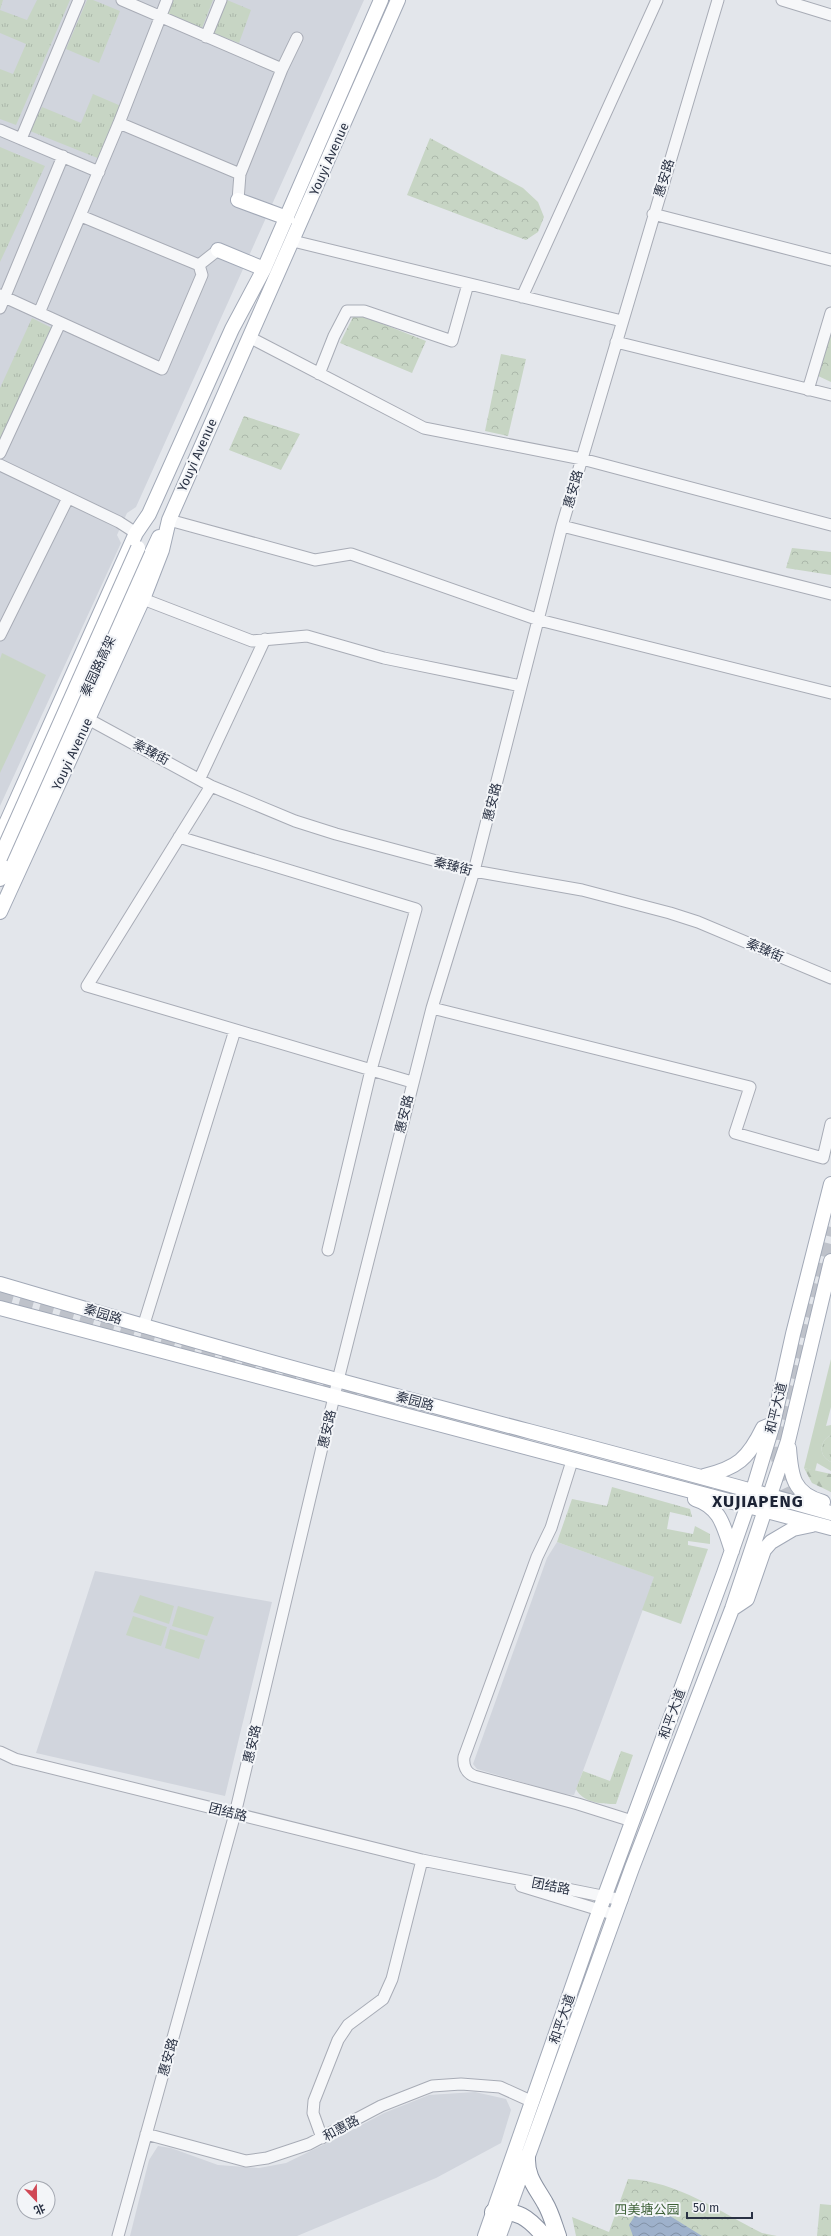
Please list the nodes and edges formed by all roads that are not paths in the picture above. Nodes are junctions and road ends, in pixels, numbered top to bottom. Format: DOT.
graph roads {
  1 [pos="79,0"];
  2 [pos="122,0"];
  3 [pos="167,0"];
  4 [pos="221,0"];
  5 [pos="382,0"];
  6 [pos="398,0"];
  7 [pos="658,0"];
  8 [pos="718,0"];
  9 [pos="782,0"];
  10 [pos="831,15"];
  11 [pos="160,17"];
  12 [pos="206,37"];
  13 [pos="297,38"];
  14 [pos="282,69"];
  15 [pos="119,123"];
  16 [pos="0,130"];
  17 [pos="21,139"];
  18 [pos="62,156"];
  19 [pos="99,172"];
  20 [pos="240,174"];
  21 [pos="238,200"];
  22 [pos="653,214"];
  23 [pos="81,216"];
  24 [pos="287,218"];
  25 [pos="293,241"];
  26 [pos="218,250"];
  27 [pos="831,260"];
  28 [pos="200,266"];
  29 [pos="264,269"];
  30 [pos="468,284"];
  31 [pos="2,296"];
  32 [pos="522,297"];
  33 [pos="0,308"];
  34 [pos="39,313"];
  35 [pos="831,313"];
  36 [pos="622,321"];
  37 [pos="60,323"];
  38 [pos="249,337"];
  39 [pos="616,342"];
  40 [pos="319,374"];
  41 [pos="808,390"];
  42 [pos="831,395"];
  43 [pos="0,453"];
  44 [pos="582,459"];
  45 [pos="0,466"];
  46 [pos="68,498"];
  47 [pos="149,514"];
  48 [pos="169,520"];
  49 [pos="831,524"];
  50 [pos="562,526"];
  51 [pos="136,532"];
  52 [pos="144,550"];
  53 [pos="831,594"];
  54 [pos="143,599"];
  55 [pos="540,620"];
  56 [pos="0,635"];
  57 [pos="265,639"];
  58 [pos="521,686"];
  59 [pos="831,694"];
  60 [pos="88,719"];
  61 [pos="200,778"];
  62 [pos="211,786"];
  63 [pos="0,837"];
  64 [pos="179,837"];
  65 [pos="0,858"];
  66 [pos="474,871"];
  67 [pos="4,881"];
  68 [pos="0,912"];
  69 [pos="831,978"];
  70 [pos="432,1008"];
  71 [pos="235,1030"];
  72 [pos="371,1070"];
  73 [pos="412,1082"];
  74 [pos="831,1124"];
  75 [pos="831,1184"];
  76 [pos="328,1250"];
  77 [pos="831,1262"];
  78 [pos="0,1284"];
  79 [pos="827,1290"];
  80 [pos="0,1308"];
  81 [pos="143,1327"];
  82 [pos="338,1380"];
  83 [pos="334,1397"];
  84 [pos="773,1424"];
  85 [pos="788,1441"];
  86 [pos="572,1461"];
  87 [pos="701,1476"];
  88 [pos="667,1486"];
  89 [pos="753,1490"];
  90 [pos="771,1496"];
  91 [pos="831,1504"];
  92 [pos="747,1506"];
  93 [pos="765,1511"];
  94 [pos="831,1513"];
  95 [pos="817,1525"];
  96 [pos="831,1528"];
  97 [pos="732,1551"];
  98 [pos="732,1609"];
  99 [pos="0,1752"];
  100 [pos="235,1814"];
  101 [pos="632,1821"];
  102 [pos="422,1860"];
  103 [pos="457,1867"];
  104 [pos="605,1896"];
  105 [pos="622,1900"];
  106 [pos="600,1910"];
  107 [pos="616,1915"];
  108 [pos="533,2102"];
  109 [pos="146,2134"];
  110 [pos="322,2138"];
  111 [pos="527,2157"];
  112 [pos="501,2212"];
  113 [pos="118,2236"];
  114 [pos="485,2236"];
  115 [pos="499,2236"];
  116 [pos="544,2236"];
  117 [pos="558,2236"];
  1 -- 17 [label="street"];
  2 -- 11 [label="street"];
  3 -- 11 [label="street"];
  4 -- 12 [label="street"];
  5 -- 24 [label="main road, Youyi Avenue"];
  6 -- 25 [label="main road, Youyi Avenue"];
  7 -- 32 [label="street"];
  8 -- 22 [label="street, 惠安路"];
  9 -- 10 [label="street"];
  11 -- 12 [label="street"];
  11 -- 15 [label="street"];
  12 -- 14 [label="street"];
  13 -- 14 [label="street"];
  14 -- 20 [label="street"];
  15 -- 19 [label="street"];
  15 -- 20 [label="street"];
  16 -- 17 [label="street"];
  17 -- 18 [label="street"];
  18 -- 19 [label="street"];
  18 -- 31 [label="street"];
  19 -- 23 [label="street"];
  20 -- 21 [label="street"];
  21 -- 24 [label="main road"];
  22 -- 27 [label="street"];
  22 -- 36 [label="street, 惠安路"];
  23 -- 28 [label="street"];
  23 -- 34 [label="street"];
  24 -- 29 [label="main road, Youyi Avenue"];
  25 -- 30 [label="street"];
  25 -- 38 [label="main road, Youyi Avenue"];
  26 -- 28 [label="street"];
  26 -- 29 [label="main road"];
  28 -- 37 [label="street"];
  29 -- 47 [label="main road, Youyi Avenue"];
  30 -- 32 [label="street"];
  30 -- 40 [label="street"];
  31 -- 33 [label="street"];
  31 -- 34 [label="street"];
  32 -- 36 [label="street"];
  34 -- 37 [label="street"];
  35 -- 41 [label="street"];
  36 -- 39 [label="street, 惠安路"];
  37 -- 43 [label="street"];
  38 -- 40 [label="street"];
  38 -- 48 [label="main road, Youyi Avenue"];
  39 -- 41 [label="street"];
  39 -- 44 [label="street, 惠安路"];
  40 -- 44 [label="street"];
  41 -- 42 [label="street"];
  44 -- 49 [label="street"];
  44 -- 50 [label="street, 惠安路"];
  45 -- 46 [label="street"];
  46 -- 51 [label="street"];
  46 -- 56 [label="street"];
  47 -- 51 [label="main road, Youyi Avenue"];
  47 -- 52 [label="main road, 秦园路高架"];
  48 -- 52 [label="main road, 秦园路高架"];
  48 -- 54 [label="main road, Youyi Avenue"];
  48 -- 55 [label="street"];
  50 -- 53 [label="street"];
  50 -- 55 [label="street, 惠安路"];
  51 -- 63 [label="main road, Youyi Avenue"];
  52 -- 65 [label="main road, 秦园路高架, bridge"];
  52 -- 67 [label="main road, 秦园路高架"];
  54 -- 57 [label="street"];
  54 -- 60 [label="main road, Youyi Avenue"];
  55 -- 58 [label="street, 惠安路"];
  55 -- 59 [label="street"];
  57 -- 58 [label="street"];
  57 -- 61 [label="street"];
  58 -- 66 [label="street, 惠安路"];
  60 -- 61 [label="street, 秦臻街"];
  60 -- 67 [label="main road, Youyi Avenue"];
  61 -- 62 [label="street, 秦臻街"];
  62 -- 64 [label="street"];
  62 -- 66 [label="street, 秦臻街"];
  64 -- 71 [label="street"];
  64 -- 72 [label="street"];
  66 -- 69 [label="street, 秦臻街"];
  66 -- 70 [label="street, 惠安路"];
  67 -- 68 [label="main road, Youyi Avenue"];
  70 -- 73 [label="street, 惠安路"];
  70 -- 74 [label="street"];
  71 -- 72 [label="street"];
  71 -- 81 [label="street"];
  72 -- 73 [label="street"];
  72 -- 76 [label="street"];
  73 -- 82 [label="street, 惠安路"];
  75 -- 84 [label="main road, 和平大道"];
  77 -- 79 [label="main road, 和平大道"];
  78 -- 81 [label="main road, 秦园路"];
  79 -- 85 [label="main road, 和平大道"];
  80 -- 83 [label="main road, 秦园路"];
  81 -- 82 [label="main road, 秦园路"];
  82 -- 83 [label="street, 惠安路"];
  82 -- 87 [label="main road, 秦园路"];
  83 -- 86 [label="main road, 秦园路"];
  83 -- 100 [label="street, 惠安路"];
  84 -- 87 [label="main road"];
  84 -- 89 [label="main road, 和平大道"];
  85 -- 90 [label="main road, 和平大道"];
  85 -- 91 [label="main road"];
  86 -- 88 [label="main road, 秦园路"];
  86 -- 101 [label="street"];
  87 -- 89 [label="main road, 秦园路"];
  88 -- 92 [label="main road, 秦园路"];
  88 -- 97 [label="main road"];
  89 -- 90 [label="main road, 秦园路"];
  89 -- 92 [label="main road, 和平大道"];
  90 -- 93 [label="main road, 和平大道"];
  90 -- 94 [label="main road, 秦园路"];
  92 -- 93 [label="main road, 秦园路"];
  92 -- 97 [label="main road, 和平大道"];
  93 -- 95 [label="main road, 秦园路"];
  93 -- 98 [label="main road, 和平大道"];
  95 -- 96 [label="main road, 秦园路"];
  95 -- 98 [label="main road"];
  97 -- 101 [label="main road, 和平大道"];
  98 -- 105 [label="main road, 和平大道"];
  99 -- 100 [label="street, 团结路"];
  100 -- 102 [label="street, 团结路"];
  100 -- 109 [label="street, 惠安路"];
  101 -- 104 [label="main road, 和平大道"];
  102 -- 103 [label="street, 团结路"];
  102 -- 110 [label="street"];
  103 -- 104 [label="street, 团结路"];
  103 -- 106 [label="street, 团结路"];
  104 -- 105 [label="street, 团结路"];
  104 -- 106 [label="main road, 和平大道"];
  105 -- 107 [label="main road, 和平大道"];
  106 -- 107 [label="street, 团结路"];
  106 -- 108 [label="main road, 和平大道"];
  107 -- 111 [label="main road, 和平大道"];
  108 -- 110 [label="street, 和惠路"];
  108 -- 112 [label="main road, 和平大道"];
  109 -- 110 [label="street, 和惠路"];
  109 -- 113 [label="street, 惠安路"];
  111 -- 112 [label="main road, 和平大道"];
  111 -- 117 [label="highway"];
  112 -- 114 [label="main road, 和平大道"];
  112 -- 115 [label="main road, 和平大道"];
  112 -- 116 [label="highway"];
}
